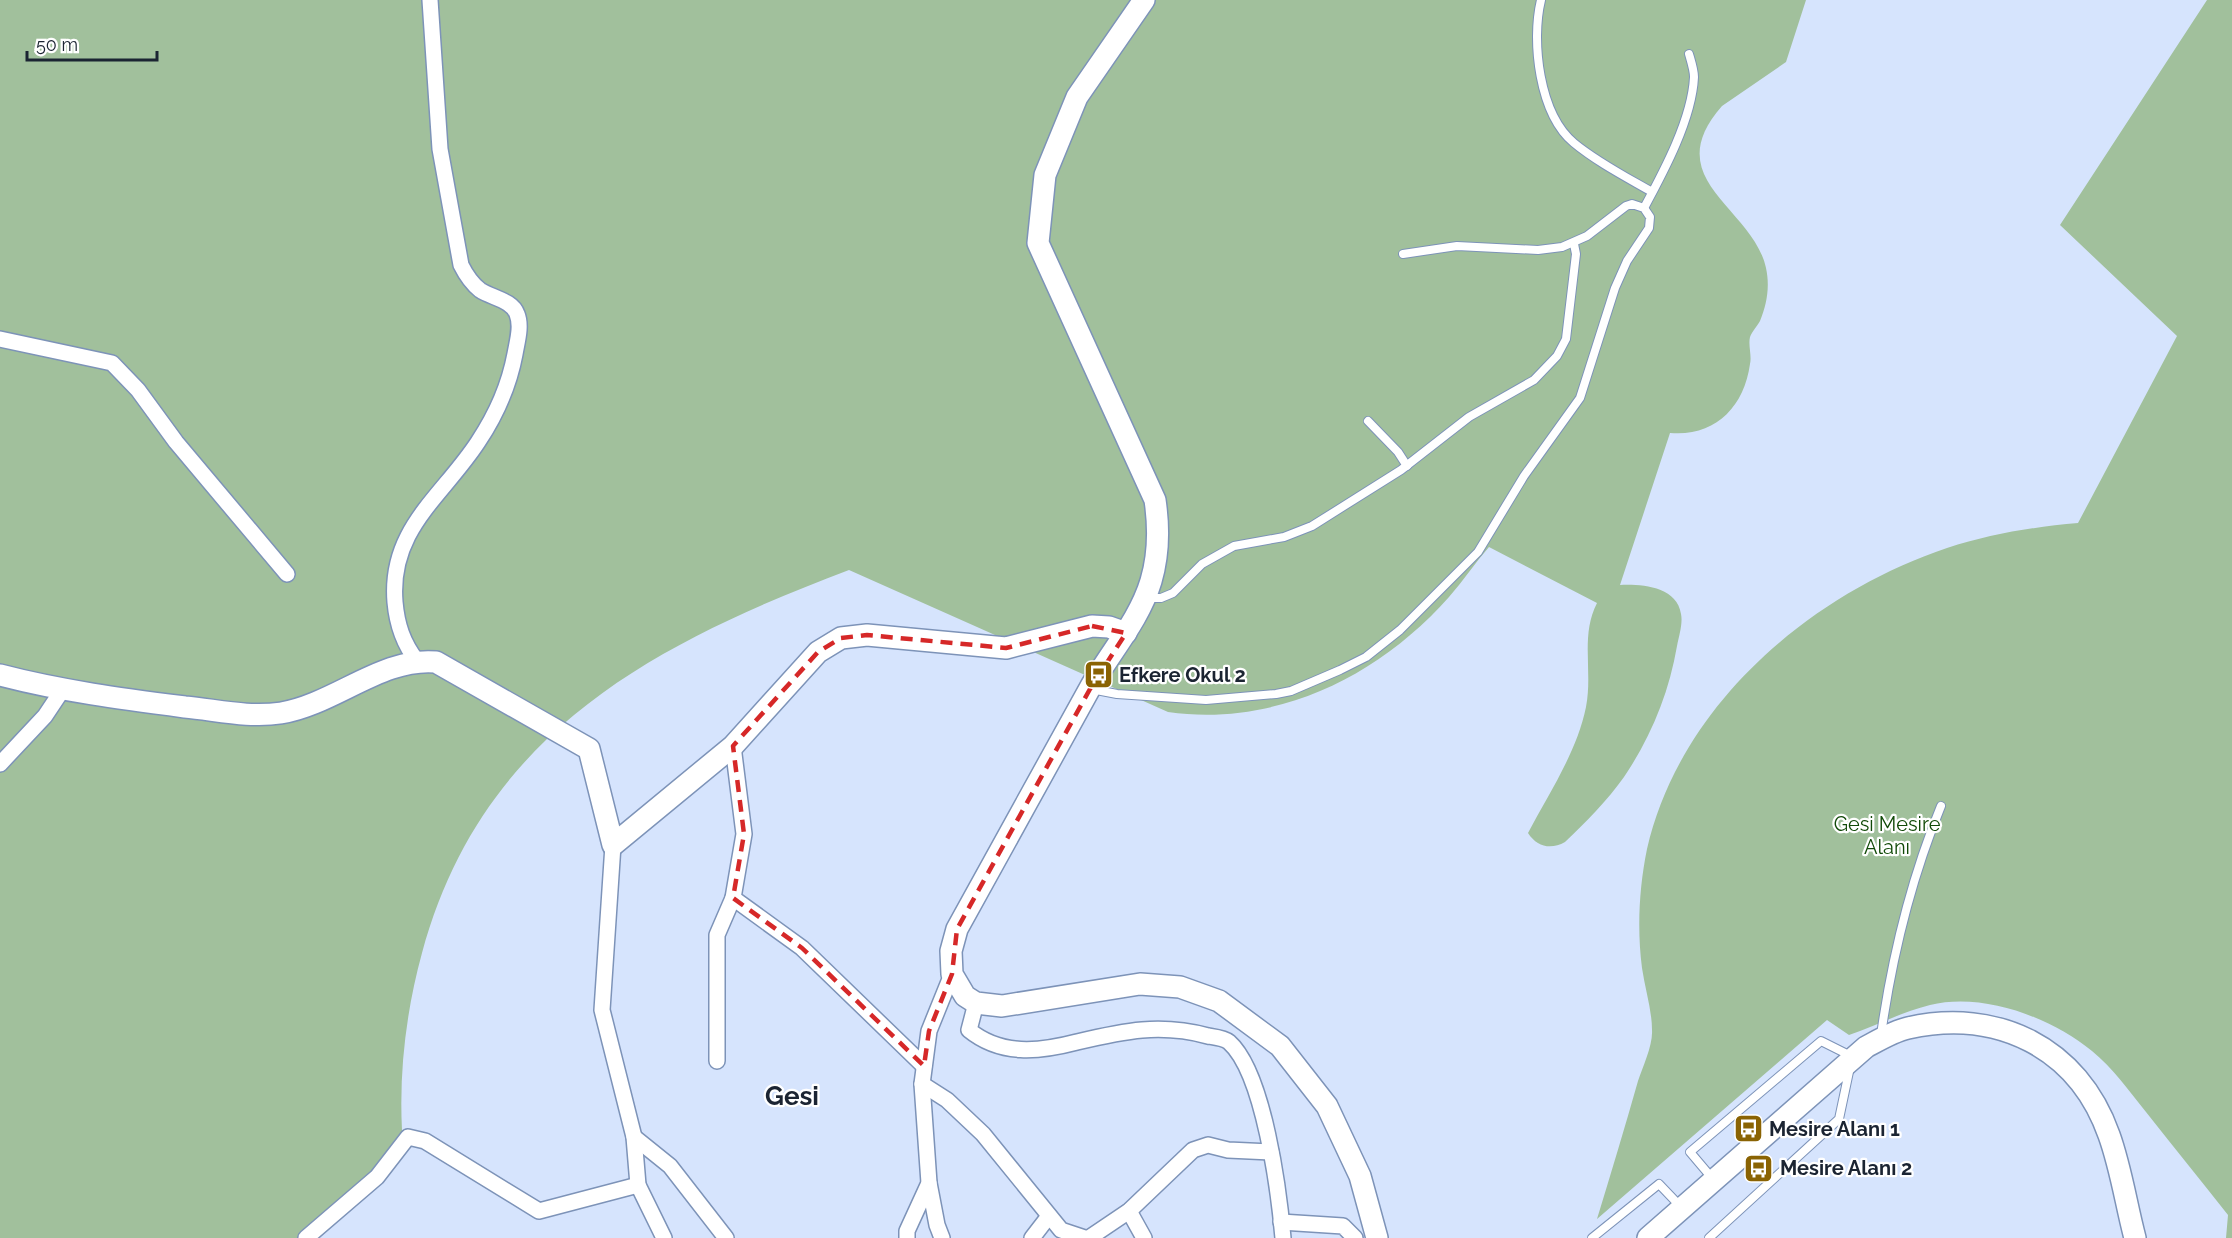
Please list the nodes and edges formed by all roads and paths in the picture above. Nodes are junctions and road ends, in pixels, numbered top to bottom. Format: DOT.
graph roads {
  1 [pos="430,0"];
  2 [pos="1144,0"];
  3 [pos="1540,0"];
  4 [pos="1689,54"];
  5 [pos="1652,192"];
  6 [pos="1644,208"];
  7 [pos="1575,244"];
  8 [pos="1403,254"];
  9 [pos="0,339"];
  10 [pos="1368,421"];
  11 [pos="1407,466"];
  12 [pos="287,574"];
  13 [pos="1145,598"];
  14 [pos="1126,633"];
  15 [pos="417,661"];
  16 [pos="0,675"];
  17 [pos="63,689"];
  18 [pos="1090,689"];
  19 [pos="733,747"];
  20 [pos="0,764"];
  21 [pos="1941,806"];
  22 [pos="613,845"];
  23 [pos="733,898"];
  24 [pos="952,974"];
  25 [pos="976,1003"];
  26 [pos="1881,1040"];
  27 [pos="1852,1057"];
  28 [pos="717,1061"];
  29 [pos="924,1066"];
  30 [pos="922,1084"];
  31 [pos="634,1137"];
  32 [pos="1271,1152"];
  33 [pos="1713,1180"];
  34 [pos="929,1183"];
  35 [pos="638,1185"];
  36 [pos="1682,1208"];
  37 [pos="1129,1211"];
  38 [pos="1049,1216"];
  39 [pos="1281,1222"];
  40 [pos="306,1238"];
  41 [pos="664,1238"];
  42 [pos="726,1238"];
  43 [pos="907,1238"];
  44 [pos="942,1238"];
  45 [pos="1032,1238"];
  46 [pos="1087,1238"];
  47 [pos="1143,1238"];
  48 [pos="1283,1238"];
  49 [pos="1354,1238"];
  50 [pos="1377,1238"];
  51 [pos="1592,1238"];
  52 [pos="1648,1238"];
  53 [pos="1709,1238"];
  54 [pos="2135,1238"];
  1 -- 15 [label="street"];
  2 -- 13 [label="street"];
  3 -- 5 [label="lane"];
  4 -- 5 [label="lane"];
  5 -- 6 [label="lane"];
  6 -- 7 [label="lane"];
  6 -- 18 [label="lane"];
  7 -- 8 [label="lane"];
  7 -- 11 [label="lane"];
  9 -- 12 [label="street"];
  10 -- 11 [label="lane"];
  11 -- 13 [label="lane"];
  13 -- 14 [label="street"];
  14 -- 18 [label="street"];
  14 -- 19 [label="street"];
  15 -- 17 [label="street"];
  15 -- 22 [label="street"];
  16 -- 17 [label="street"];
  17 -- 20 [label="street"];
  18 -- 24 [label="street"];
  19 -- 22 [label="street"];
  19 -- 23 [label="street"];
  21 -- 26 [label="lane"];
  22 -- 31 [label="street"];
  23 -- 28 [label="street"];
  23 -- 29 [label="street"];
  24 -- 25 [label="street"];
  24 -- 29 [label="street"];
  25 -- 32 [label="street"];
  25 -- 50 [label="street"];
  26 -- 27 [label="street"];
  26 -- 54 [label="street"];
  27 -- 33 [label="street"];
  27 -- 33 [label="lane"];
  27 -- 53 [label="lane"];
  29 -- 30 [label="street"];
  30 -- 34 [label="street"];
  30 -- 38 [label="street"];
  31 -- 35 [label="street"];
  31 -- 42 [label="street"];
  32 -- 37 [label="street"];
  32 -- 39 [label="street"];
  33 -- 36 [label="street"];
  34 -- 43 [label="street"];
  34 -- 44 [label="street"];
  35 -- 40 [label="street"];
  35 -- 41 [label="street"];
  36 -- 51 [label="lane"];
  36 -- 52 [label="street"];
  37 -- 46 [label="street"];
  37 -- 47 [label="street"];
  38 -- 45 [label="street"];
  38 -- 46 [label="street"];
  39 -- 48 [label="street"];
  39 -- 49 [label="street"];
}
